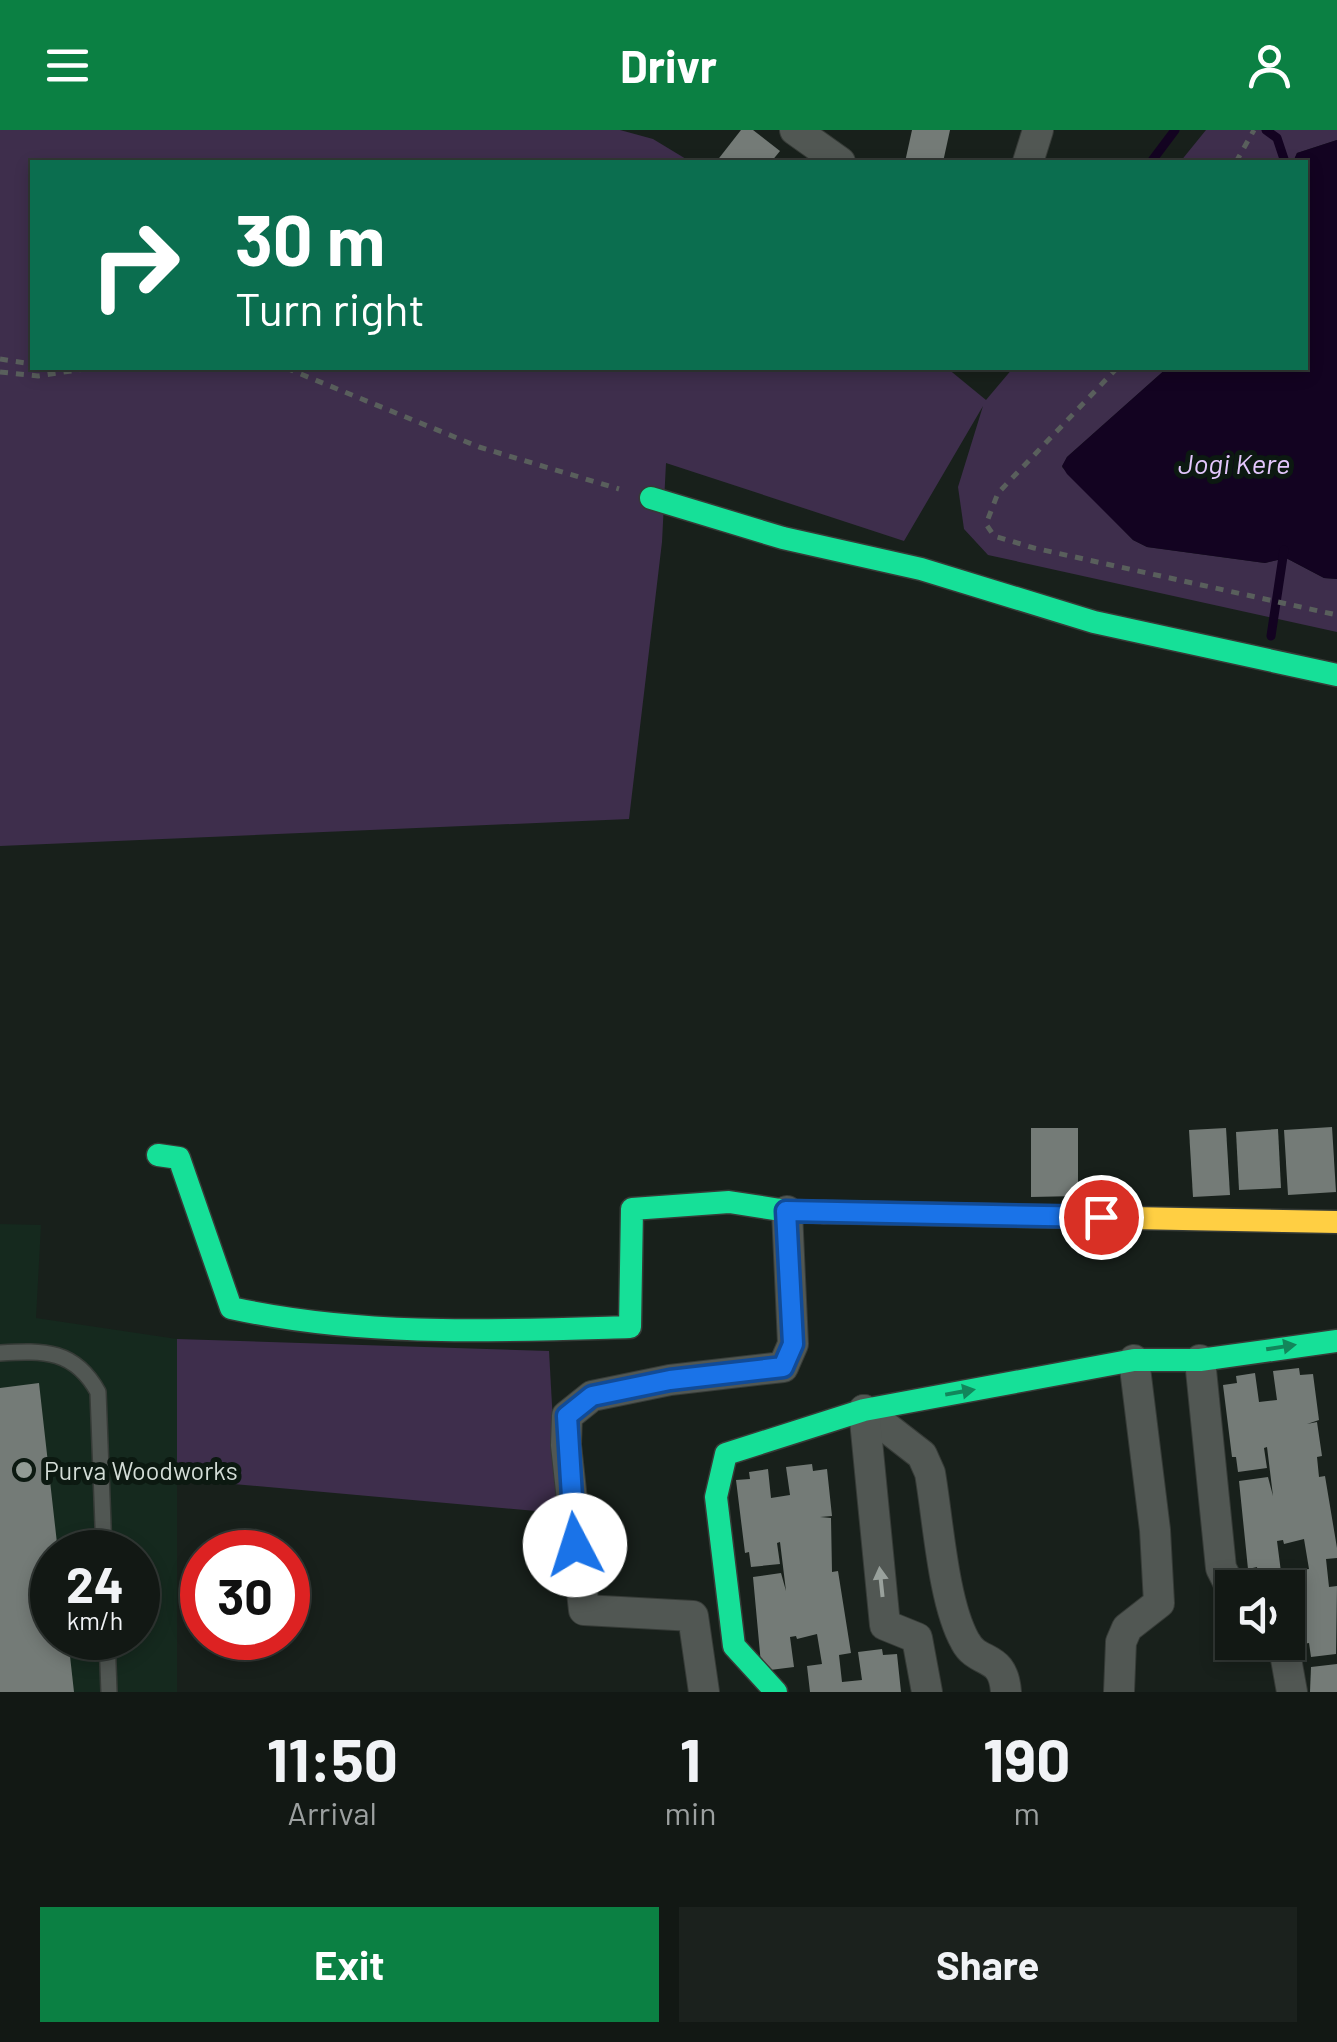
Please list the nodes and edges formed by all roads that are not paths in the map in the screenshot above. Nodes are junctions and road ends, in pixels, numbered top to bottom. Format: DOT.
graph roads {
  1 [pos="1038,130"];
  2 [pos="804,133"];
  3 [pos="838,160"];
  4 [pos="1029,160"];
  5 [pos="651,498"];
  6 [pos="1337,675"];
  7 [pos="158,1155"];
  8 [pos="786,1211"];
  9 [pos="1337,1222"];
  10 [pos="1337,1341"];
  11 [pos="0,1353"];
  12 [pos="1134,1360"];
  13 [pos="1200,1360"];
  14 [pos="864,1410"];
  15 [pos="103,1530"];
  16 [pos="1221,1570"];
  17 [pos="108,1660"];
  18 [pos="1286,1660"];
  19 [pos="109,1692"];
  20 [pos="704,1692"];
  21 [pos="776,1692"];
  22 [pos="927,1692"];
  23 [pos="1006,1692"];
  24 [pos="1120,1692"];
  25 [pos="1292,1692"];
  1 -- 4 [label="street"];
  2 -- 3 [label="street"];
  5 -- 6 [label="street"];
  7 -- 8 [label="street"];
  8 -- 9 [label="street"];
  8 -- 20 [label="street"];
  13 -- 10 [label="street, one-way"];
  11 -- 15 [label="lane"];
  12 -- 13 [label="street"];
  14 -- 12 [label="street, one-way"];
  12 -- 24 [label="street"];
  13 -- 16 [label="street"];
  14 -- 21 [label="street"];
  22 -- 14 [label="street, one-way"];
  14 -- 23 [label="street"];
  17 -- 19 [label="lane"];
  18 -- 25 [label="street"];
}
